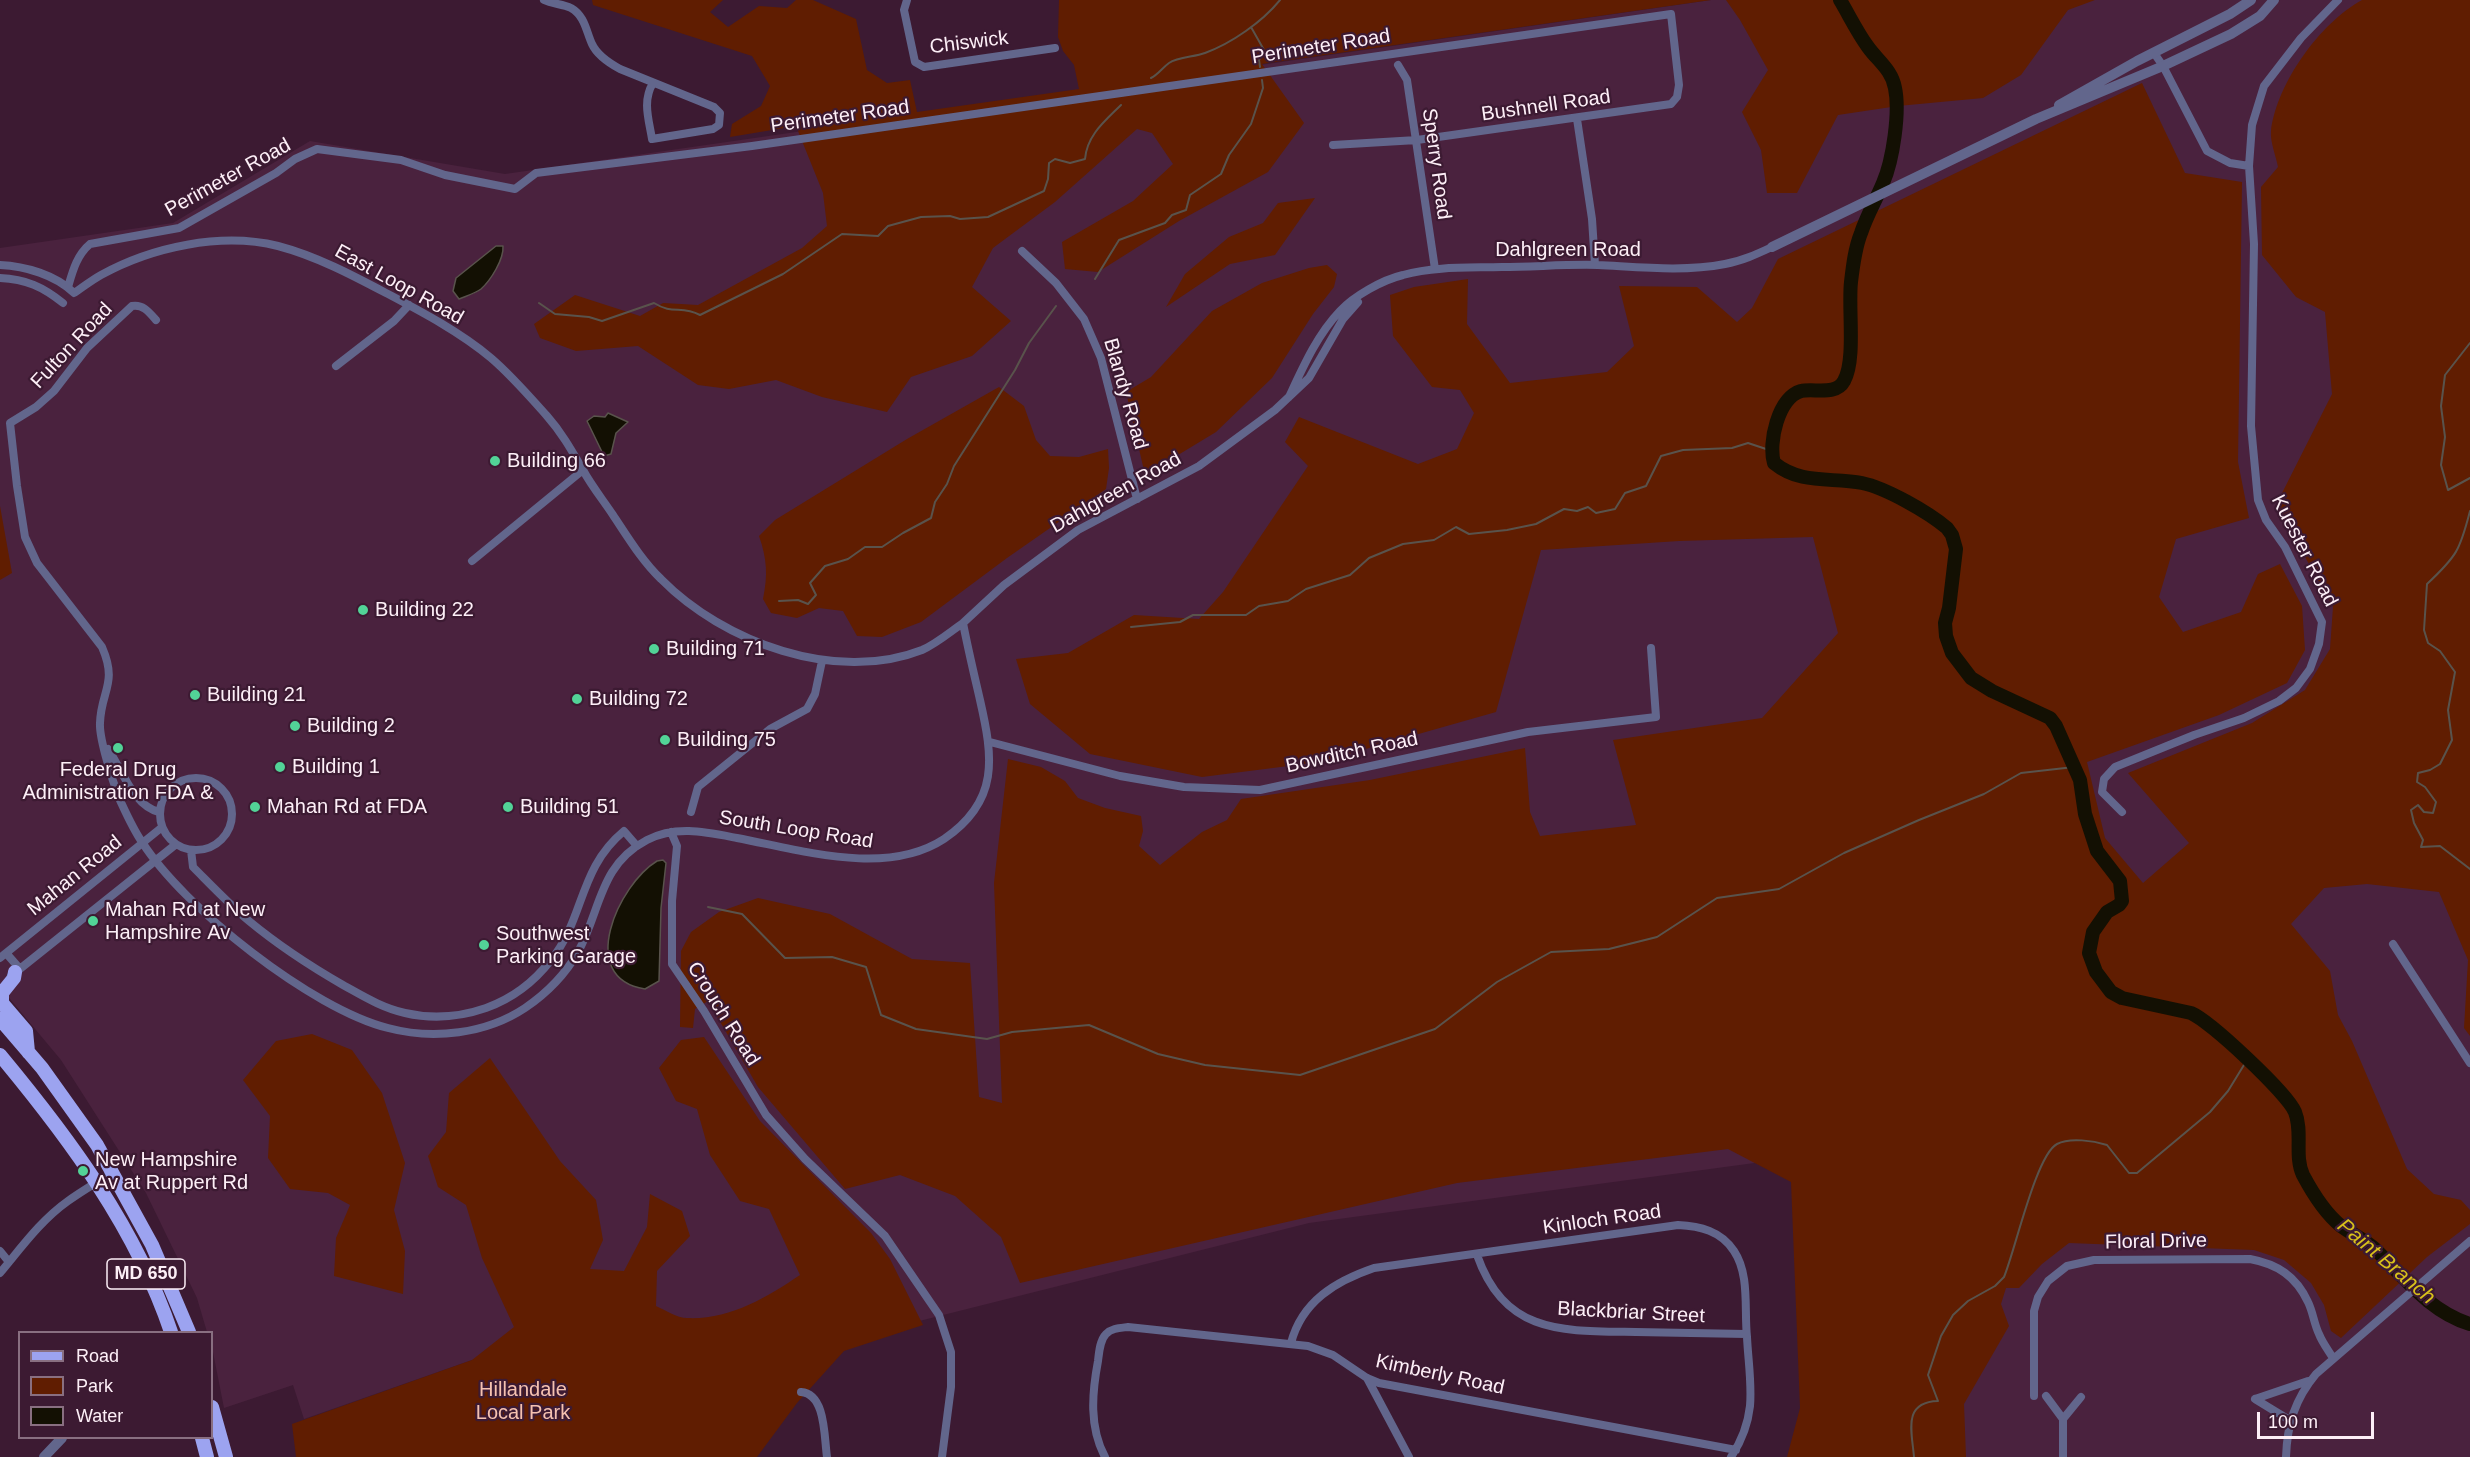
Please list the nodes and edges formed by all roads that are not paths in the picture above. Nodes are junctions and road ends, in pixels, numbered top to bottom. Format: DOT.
graph roads {
  1 [pos="544,0"];
  2 [pos="907,0"];
  3 [pos="2251,0"];
  4 [pos="2274,0"];
  5 [pos="2338,0"];
  6 [pos="571,4"];
  7 [pos="1671,14"];
  8 [pos="1055,48"];
  9 [pos="2154,53"];
  10 [pos="1398,65"];
  11 [pos="2163,66"];
  12 [pos="653,83"];
  13 [pos="1577,119"];
  14 [pos="2036,119"];
  15 [pos="1417,140"];
  16 [pos="1333,145"];
  17 [pos="2249,166"];
  18 [pos="1772,247"];
  19 [pos="1022,251"];
  20 [pos="0,265"];
  21 [pos="1595,265"];
  22 [pos="1435,269"];
  23 [pos="0,278"];
  24 [pos="71,290"];
  25 [pos="63,303"];
  26 [pos="409,305"];
  27 [pos="156,320"];
  28 [pos="336,366"];
  29 [pos="583,471"];
  30 [pos="1137,499"];
  31 [pos="472,561"];
  32 [pos="963,623"];
  33 [pos="1651,648"];
  34 [pos="822,661"];
  35 [pos="871,663"];
  36 [pos="109,664"];
  37 [pos="102,739"];
  38 [pos="990,742"];
  39 [pos="159,812"];
  40 [pos="691,812"];
  41 [pos="2122,812"];
  42 [pos="161,828"];
  43 [pos="671,832"];
  44 [pos="142,843"];
  45 [pos="175,845"];
  46 [pos="637,846"];
  47 [pos="191,850"];
  48 [pos="156,860"];
  49 [pos="2393,944"];
  50 [pos="3,955"];
  51 [pos="17,971"];
  52 [pos="0,985"];
  53 [pos="0,1019"];
  54 [pos="28,1052"];
  55 [pos="0,1055"];
  56 [pos="2470,1063"];
  57 [pos="112,1173"];
  58 [pos="97,1183"];
  59 [pos="2470,1241"];
  60 [pos="0,1251"];
  61 [pos="1477,1255"];
  62 [pos="9,1262"];
  63 [pos="0,1273"];
  64 [pos="171,1331"];
  65 [pos="189,1331"];
  66 [pos="1746,1334"];
  67 [pos="1291,1343"];
  68 [pos="2333,1358"];
  69 [pos="1367,1378"];
  70 [pos="2311,1380"];
  71 [pos="801,1392"];
  72 [pos="2034,1396"];
  73 [pos="2046,1396"];
  74 [pos="2081,1397"];
  75 [pos="213,1411"];
  76 [pos="2063,1419"];
  77 [pos="2290,1421"];
  78 [pos="60,1439"];
  79 [pos="202,1439"];
  80 [pos="1734,1453"];
  81 [pos="44,1457"];
  82 [pos="207,1457"];
  83 [pos="226,1457"];
  84 [pos="827,1457"];
  85 [pos="942,1457"];
  86 [pos="1105,1457"];
  87 [pos="1409,1457"];
  88 [pos="2063,1457"];
  89 [pos="2286,1457"];
  1 -- 6 [label="street"];
  2 -- 8 [label="street, Chiswick"];
  3 -- 9 [label="street"];
  4 -- 11 [label="street"];
  5 -- 17 [label="street"];
  6 -- 12 [label="street"];
  7 -- 13 [label="street, Bushnell Road"];
  7 -- 24 [label="street, Perimeter Road"];
  9 -- 11 [label="street"];
  9 -- 14 [label="street"];
  10 -- 15 [label="street, Sperry Road"];
  11 -- 14 [label="street"];
  11 -- 17 [label="street"];
  12 -- 12 [label="street"];
  13 -- 15 [label="street, Bushnell Road"];
  13 -- 21 [label="street"];
  14 -- 18 [label="street"];
  15 -- 16 [label="street, Bushnell Road"];
  15 -- 22 [label="street, Sperry Road"];
  17 -- 41 [label="street, Kuester Road"];
  18 -- 21 [label="street, Dahlgreen Road"];
  19 -- 30 [label="street, Blandy Road"];
  20 -- 24 [label="street"];
  21 -- 22 [label="street, Dahlgreen Road"];
  22 -- 30 [label="street, Dahlgreen Road"];
  23 -- 25 [label="street"];
  24 -- 26 [label="street, East Loop Road"];
  26 -- 28 [label="street"];
  26 -- 29 [label="street, East Loop Road"];
  27 -- 36 [label="street, Fulton Road"];
  29 -- 31 [label="street"];
  29 -- 34 [label="street, East Loop Road"];
  30 -- 32 [label="street, Dahlgreen Road"];
  32 -- 35 [label="street, Dahlgreen Road"];
  32 -- 38 [label="street"];
  33 -- 38 [label="street, Bowditch Road"];
  34 -- 35 [label="street, East Loop Road"];
  34 -- 40 [label="street"];
  36 -- 37 [label="street, Mahan Road"];
  37 -- 39 [label="street"];
  37 -- 44 [label="street, Mahan Road"];
  38 -- 43 [label="street, South Loop Road"];
  39 -- 42 [label="street"];
  39 -- 47 [label="street"];
  42 -- 44 [label="street, Mahan Road"];
  42 -- 45 [label="street"];
  43 -- 46 [label="street, South Loop Road"];
  43 -- 85 [label="street, Crouch Road"];
  44 -- 48 [label="street, Mahan Road"];
  44 -- 50 [label="street, Mahan Road"];
  45 -- 47 [label="street"];
  45 -- 48 [label="street, Mahan Road"];
  46 -- 47 [label="street"];
  46 -- 48 [label="street, South Loop Road"];
  48 -- 51 [label="street, Mahan Road"];
  49 -- 56 [label="street"];
  50 -- 51 [label="street"];
  51 -- 52 [label="street, Mahan Road"];
  51 -- 54 [label="main road"];
  53 -- 54 [label="main road, MD 650"];
  54 -- 57 [label="main road, MD 650"];
  55 -- 58 [label="main road, MD 650"];
  57 -- 58 [label="street"];
  57 -- 65 [label="main road, MD 650"];
  58 -- 62 [label="street"];
  58 -- 64 [label="main road, MD 650"];
  59 -- 68 [label="street"];
  60 -- 62 [label="street"];
  61 -- 66 [label="street, Blackbriar Street"];
  61 -- 66 [label="street, Kinloch Road"];
  61 -- 67 [label="street, Kinloch Road"];
  62 -- 63 [label="street"];
  66 -- 80 [label="street, Kinloch Road"];
  67 -- 69 [label="street, Kimberly Road"];
  67 -- 86 [label="street, Kimberly Road"];
  68 -- 70 [label="street"];
  68 -- 72 [label="street, Floral Drive"];
  69 -- 80 [label="street, Kimberly Road"];
  69 -- 87 [label="street"];
  70 -- 77 [label="street"];
  70 -- 77 [label="street"];
  71 -- 84 [label="street"];
  73 -- 76 [label="street"];
  74 -- 76 [label="street"];
  75 -- 83 [label="main road"];
  76 -- 88 [label="street"];
  77 -- 89 [label="street"];
  78 -- 81 [label="street"];
  79 -- 82 [label="main road"];
}
